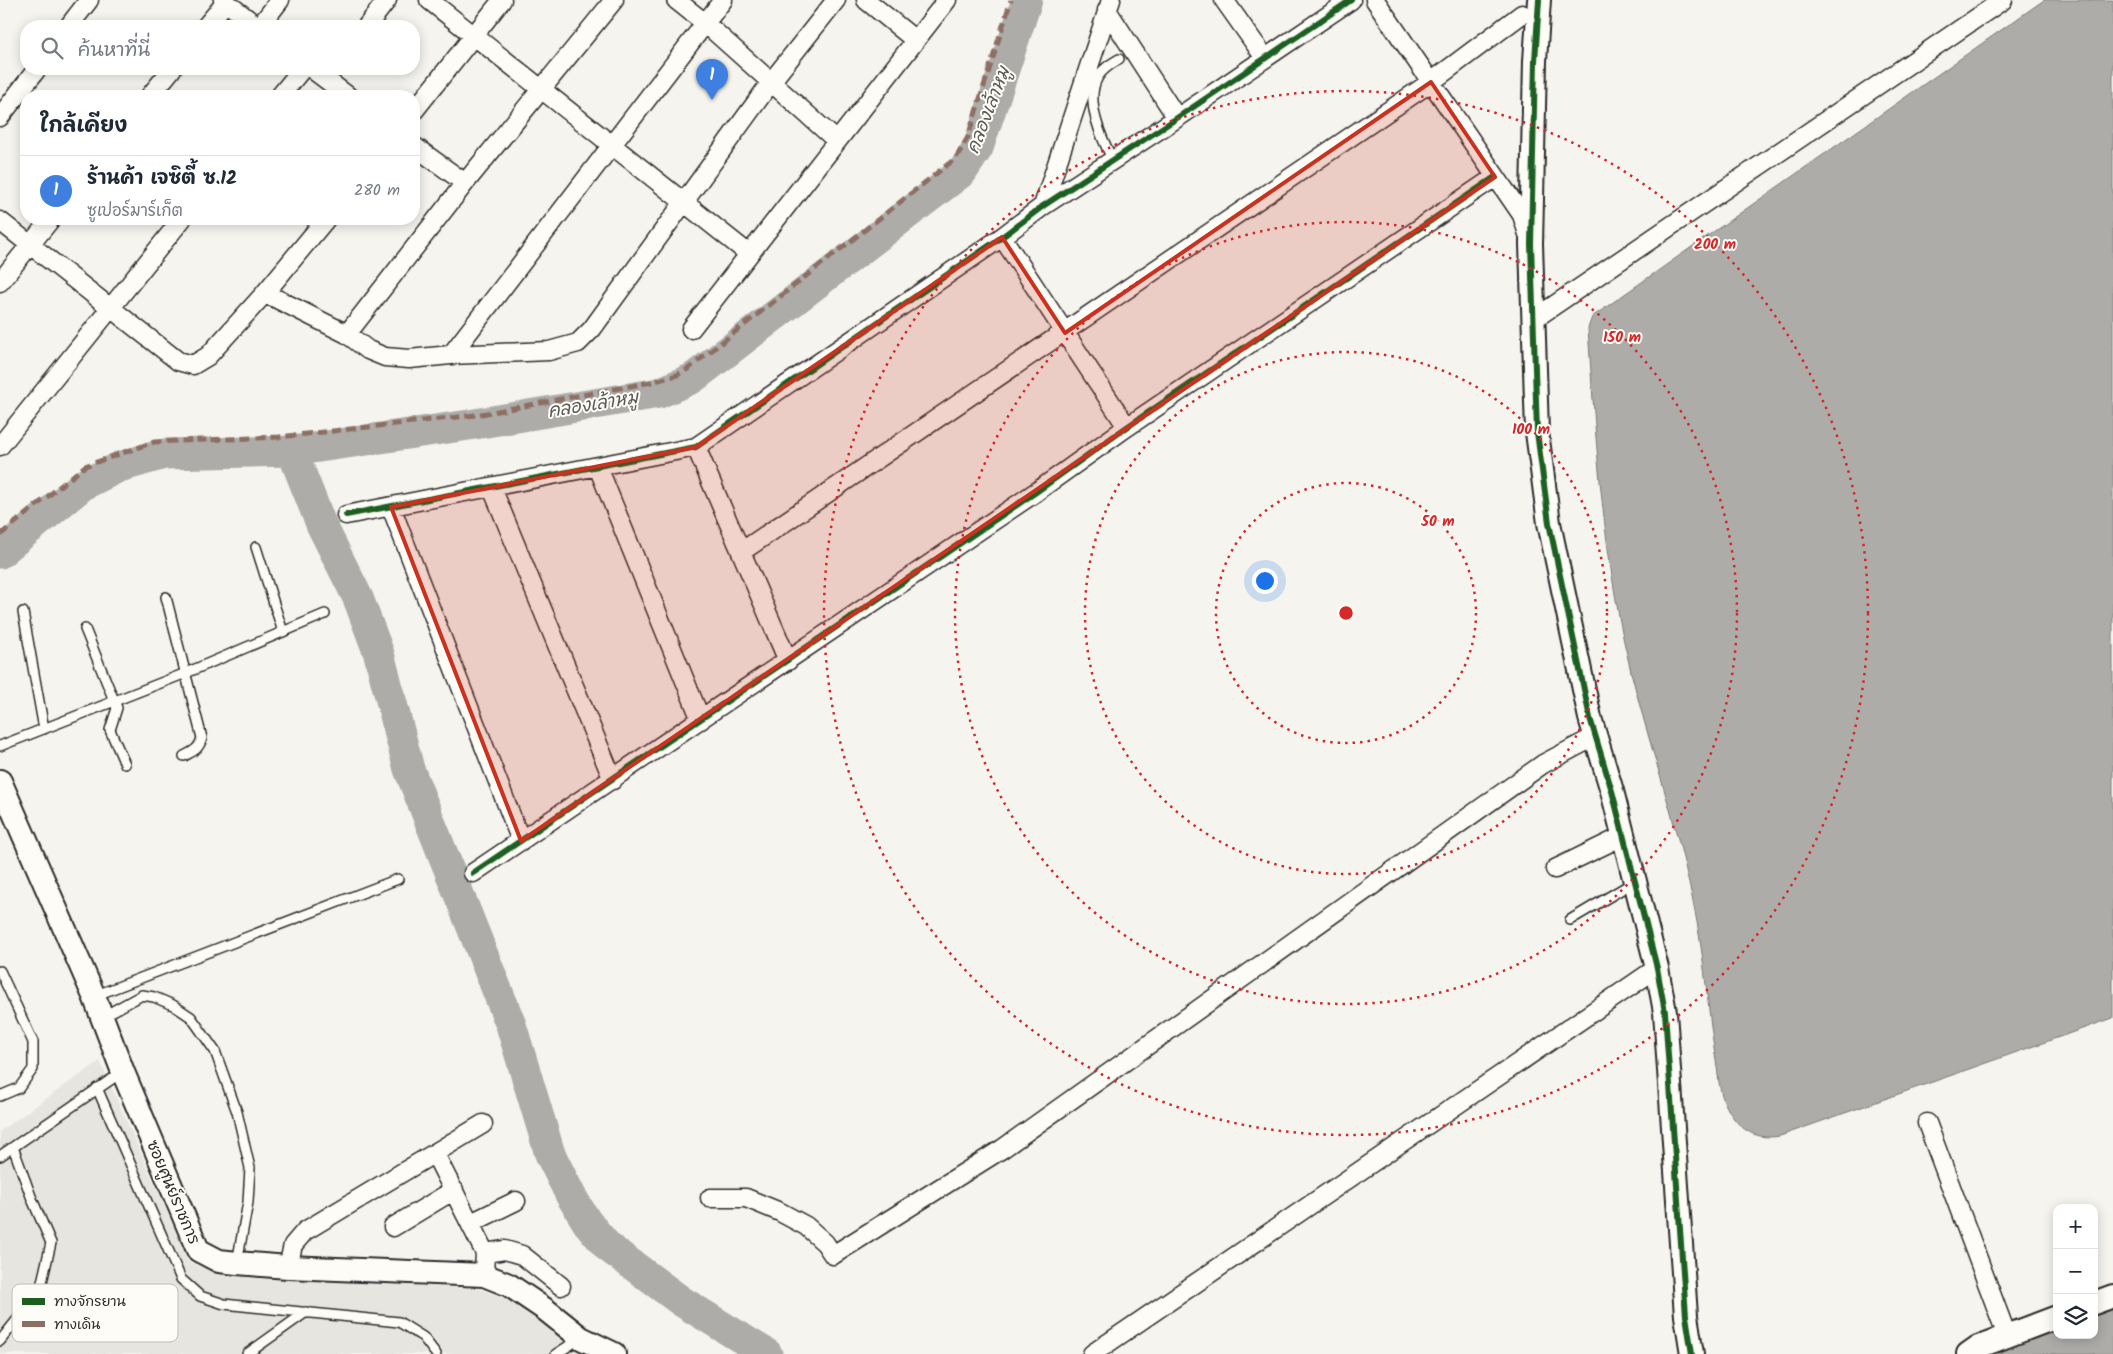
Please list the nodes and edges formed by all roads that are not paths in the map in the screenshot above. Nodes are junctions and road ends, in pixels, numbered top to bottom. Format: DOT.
graph roads {
  1 [pos="89,0"];
  2 [pos="280,0"];
  3 [pos="387,0"];
  4 [pos="429,0"];
  5 [pos="502,0"];
  6 [pos="614,0"];
  7 [pos="676,0"];
  8 [pos="723,0"];
  9 [pos="836,0"];
  10 [pos="866,0"];
  11 [pos="947,0"];
  12 [pos="1224,0"];
  13 [pos="1351,0"];
  14 [pos="1376,0"];
  15 [pos="2002,0"];
  16 [pos="224,1"];
  17 [pos="1109,5"];
  18 [pos="1530,7"];
  19 [pos="74,20"];
  20 [pos="210,20"];
  21 [pos="250,20"];
  22 [pos="263,20"];
  23 [pos="372,20"];
  24 [pos="705,23"];
  25 [pos="474,35"];
  26 [pos="915,40"];
  27 [pos="1265,58"];
  28 [pos="1119,59"];
  29 [pos="32,75"];
  30 [pos="167,75"];
  31 [pos="297,75"];
  32 [pos="327,75"];
  33 [pos="771,82"];
  34 [pos="1431,82"];
  35 [pos="542,88"];
  36 [pos="21,90"];
  37 [pos="155,90"];
  38 [pos="285,90"];
  39 [pos="342,90"];
  40 [pos="20,91"];
  41 [pos="420,103"];
  42 [pos="0,117"];
  43 [pos="1177,118"];
  44 [pos="837,141"];
  45 [pos="612,145"];
  46 [pos="420,150"];
  47 [pos="1113,160"];
  48 [pos="1495,177"];
  49 [pos="465,183"];
  50 [pos="684,202"];
  51 [pos="1042,206"];
  52 [pos="0,220"];
  53 [pos="46,225"];
  54 [pos="177,225"];
  55 [pos="321,225"];
  56 [pos="1002,237"];
  57 [pos="30,244"];
  58 [pos="1531,244"];
  59 [pos="749,254"];
  60 [pos="0,282"];
  61 [pos="265,294"];
  62 [pos="110,308"];
  63 [pos="1534,319"];
  64 [pos="691,329"];
  65 [pos="1065,333"];
  66 [pos="347,334"];
  67 [pos="451,355"];
  68 [pos="1127,428"];
  69 [pos="0,446"];
  70 [pos="696,447"];
  71 [pos="598,467"];
  72 [pos="492,488"];
  73 [pos="391,507"];
  74 [pos="346,515"];
  75 [pos="256,547"];
  76 [pos="741,552"];
  77 [pos="166,597"];
  78 [pos="23,612"];
  79 [pos="325,614"];
  80 [pos="86,629"];
  81 [pos="283,632"];
  82 [pos="788,661"];
  83 [pos="186,672"];
  84 [pos="115,700"];
  85 [pos="701,720"];
  86 [pos="44,728"];
  87 [pos="1596,736"];
  88 [pos="0,746"];
  89 [pos="184,756"];
  90 [pos="125,764"];
  91 [pos="612,780"];
  92 [pos="0,782"];
  93 [pos="1623,836"];
  94 [pos="521,841"];
  95 [pos="1555,869"];
  96 [pos="473,873"];
  97 [pos="398,880"];
  98 [pos="1634,882"];
  99 [pos="1570,920"];
  100 [pos="1656,968"];
  101 [pos="0,971"];
  102 [pos="94,996"];
  103 [pos="102,1018"];
  104 [pos="123,1072"];
  105 [pos="97,1088"];
  106 [pos="0,1096"];
  107 [pos="1927,1123"];
  108 [pos="483,1124"];
  109 [pos="13,1147"];
  110 [pos="435,1154"];
  111 [pos="0,1156"];
  112 [pos="454,1190"];
  113 [pos="710,1198"];
  114 [pos="516,1201"];
  115 [pos="471,1223"];
  116 [pos="393,1227"];
  117 [pos="237,1263"];
  118 [pos="485,1264"];
  119 [pos="288,1267"];
  120 [pos="42,1284"];
  121 [pos="562,1286"];
  122 [pos="2113,1296"];
  123 [pos="2098,1302"];
  124 [pos="306,1312"];
  125 [pos="2053,1319"];
  126 [pos="12,1326"];
  127 [pos="2007,1336"];
  128 [pos="581,1338"];
  129 [pos="0,1341"];
  130 [pos="247,1354"];
  131 [pos="436,1354"];
  132 [pos="556,1354"];
  133 [pos="614,1354"];
  134 [pos="1092,1354"];
  135 [pos="1692,1354"];
  136 [pos="1968,1354"];
  1 -- 19 [label="street"];
  2 -- 22 [label="street"];
  3 -- 23 [label="street"];
  4 -- 25 [label="street"];
  5 -- 25 [label="street"];
  6 -- 35 [label="street"];
  7 -- 24 [label="street"];
  8 -- 24 [label="street"];
  9 -- 33 [label="street"];
  10 -- 26 [label="street"];
  11 -- 26 [label="street"];
  12 -- 27 [label="street"];
  13 -- 27 [label="street"];
  14 -- 34 [label="street"];
  15 -- 63 [label="street"];
  16 -- 20 [label="street"];
  16 -- 21 [label="street"];
  17 -- 43 [label="street"];
  17 -- 51 [label="street"];
  18 -- 34 [label="street"];
  18 -- 58 [label="street"];
  24 -- 33 [label="street"];
  24 -- 45 [label="street"];
  25 -- 35 [label="street"];
  25 -- 41 [label="street"];
  26 -- 44 [label="street"];
  27 -- 43 [label="street"];
  28 -- 47 [label="lane"];
  29 -- 36 [label="street"];
  30 -- 37 [label="street"];
  31 -- 38 [label="street"];
  32 -- 39 [label="street"];
  33 -- 44 [label="street"];
  33 -- 50 [label="street"];
  34 -- 48 [label="street"];
  34 -- 65 [label="street"];
  35 -- 45 [label="street"];
  35 -- 49 [label="street"];
  40 -- 42 [label="street"];
  43 -- 47 [label="street"];
  44 -- 59 [label="street"];
  45 -- 50 [label="street"];
  45 -- 67 [label="street"];
  46 -- 49 [label="street"];
  47 -- 51 [label="street"];
  48 -- 58 [label="street"];
  48 -- 68 [label="street"];
  49 -- 66 [label="street"];
  50 -- 59 [label="street"];
  50 -- 67 [label="street"];
  51 -- 56 [label="street"];
  52 -- 57 [label="street"];
  53 -- 57 [label="street"];
  54 -- 62 [label="street"];
  55 -- 61 [label="street"];
  56 -- 65 [label="street"];
  56 -- 70 [label="street"];
  57 -- 60 [label="street"];
  57 -- 62 [label="street"];
  58 -- 63 [label="street"];
  59 -- 64 [label="street"];
  61 -- 62 [label="street"];
  61 -- 66 [label="street"];
  62 -- 69 [label="street"];
  63 -- 87 [label="street"];
  65 -- 68 [label="street"];
  65 -- 76 [label="street"];
  66 -- 67 [label="street"];
  68 -- 82 [label="street"];
  70 -- 71 [label="street"];
  70 -- 76 [label="street"];
  71 -- 72 [label="street"];
  71 -- 85 [label="street"];
  72 -- 73 [label="street"];
  72 -- 91 [label="street"];
  73 -- 74 [label="street"];
  73 -- 94 [label="street"];
  75 -- 81 [label="lane"];
  76 -- 82 [label="street"];
  77 -- 83 [label="lane"];
  78 -- 86 [label="lane"];
  79 -- 81 [label="lane"];
  80 -- 84 [label="lane"];
  81 -- 83 [label="lane"];
  82 -- 85 [label="street"];
  83 -- 84 [label="lane"];
  83 -- 89 [label="lane"];
  84 -- 86 [label="lane"];
  84 -- 90 [label="lane"];
  85 -- 91 [label="street"];
  86 -- 88 [label="lane"];
  87 -- 93 [label="street"];
  87 -- 113 [label="street"];
  91 -- 94 [label="street"];
  92 -- 102 [label="street, ซอยศูนย์ราชการ"];
  93 -- 95 [label="street"];
  93 -- 98 [label="street"];
  94 -- 96 [label="street"];
  97 -- 102 [label="lane"];
  98 -- 99 [label="lane"];
  98 -- 100 [label="street"];
  100 -- 134 [label="street"];
  100 -- 135 [label="street"];
  101 -- 106 [label="lane"];
  102 -- 103 [label="street, ซอยศูนย์ราชการ"];
  103 -- 104 [label="street, ซอยศูนย์ราชการ"];
  103 -- 117 [label="lane"];
  104 -- 105 [label="lane"];
  104 -- 117 [label="street, ซอยศูนย์ราชการ"];
  105 -- 109 [label="lane"];
  105 -- 124 [label="lane"];
  107 -- 127 [label="street"];
  108 -- 110 [label="street"];
  109 -- 111 [label="lane"];
  109 -- 120 [label="lane"];
  110 -- 112 [label="street"];
  110 -- 119 [label="street"];
  112 -- 115 [label="street"];
  112 -- 116 [label="street"];
  114 -- 115 [label="street"];
  115 -- 118 [label="street"];
  117 -- 119 [label="street, ซอยศูนย์ราชการ"];
  118 -- 119 [label="street, ซอยศูนย์ราชการ"];
  118 -- 121 [label="street"];
  118 -- 128 [label="street, ซอยศูนย์ราชการ"];
  122 -- 123 [label="street"];
  124 -- 130 [label="lane"];
  124 -- 131 [label="lane"];
  125 -- 127 [label="street"];
  126 -- 129 [label="lane"];
  127 -- 136 [label="street"];
  128 -- 132 [label="lane"];
  128 -- 133 [label="street, ซอยศูนย์ราชการ"];
}
